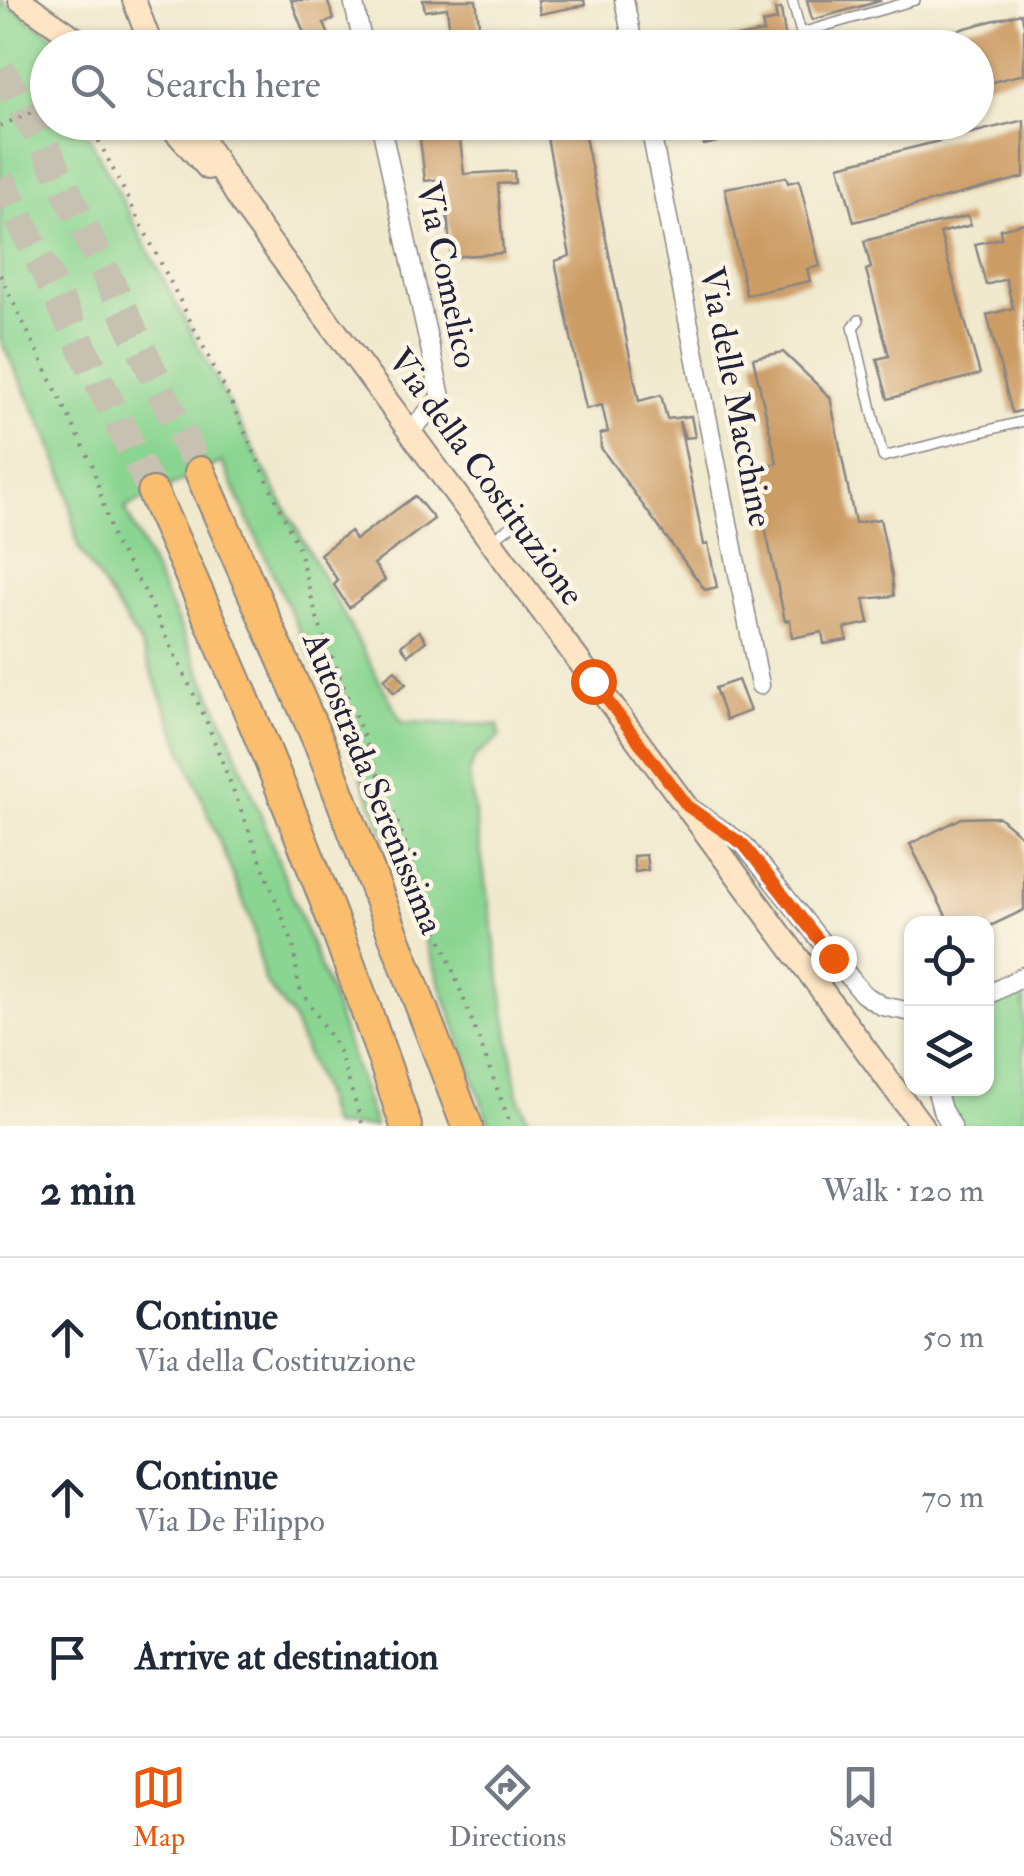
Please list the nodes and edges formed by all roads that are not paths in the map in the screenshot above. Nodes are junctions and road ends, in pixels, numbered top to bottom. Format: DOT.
graph roads {
  1 [pos="20,0"];
  2 [pos="134,0"];
  3 [pos="353,0"];
  4 [pos="624,0"];
  5 [pos="792,0"];
  6 [pos="915,0"];
  7 [pos="63,30"];
  8 [pos="145,30"];
  9 [pos="360,30"];
  10 [pos="630,30"];
  11 [pos="801,30"];
  12 [pos="812,30"];
  13 [pos="183,140"];
  14 [pos="203,140"];
  15 [pos="384,140"];
  16 [pos="653,140"];
  17 [pos="244,207"];
  18 [pos="859,320"];
  19 [pos="1024,421"];
  20 [pos="410,432"];
  21 [pos="200,472"];
  22 [pos="154,493"];
  23 [pos="522,519"];
  24 [pos="490,542"];
  25 [pos="760,685"];
  26 [pos="687,806"];
  27 [pos="1024,976"];
  28 [pos="994,992"];
  29 [pos="904,1010"];
  30 [pos="938,1096"];
  31 [pos="406,1126"];
  32 [pos="467,1126"];
  33 [pos="922,1126"];
  34 [pos="952,1126"];
  1 -- 7 [label="main road"];
  2 -- 8 [label="main road"];
  3 -- 9 [label="street"];
  4 -- 10 [label="street"];
  5 -- 11 [label="lane"];
  6 -- 12 [label="lane"];
  13 -- 17 [label="main road"];
  14 -- 17 [label="main road"];
  15 -- 20 [label="street, Via Comelico"];
  16 -- 25 [label="street, Via delle Macchine"];
  17 -- 20 [label="main road, Via della Costituzione"];
  18 -- 19 [label="lane"];
  20 -- 24 [label="main road, Via della Costituzione"];
  21 -- 32 [label="highway, Autostrada Serenissima"];
  22 -- 31 [label="highway"];
  23 -- 24 [label="lane"];
  24 -- 26 [label="main road, Via della Costituzione"];
  26 -- 29 [label="street"];
  26 -- 33 [label="main road, Via della Costituzione"];
  27 -- 28 [label="street"];
  30 -- 34 [label="street"];
}
